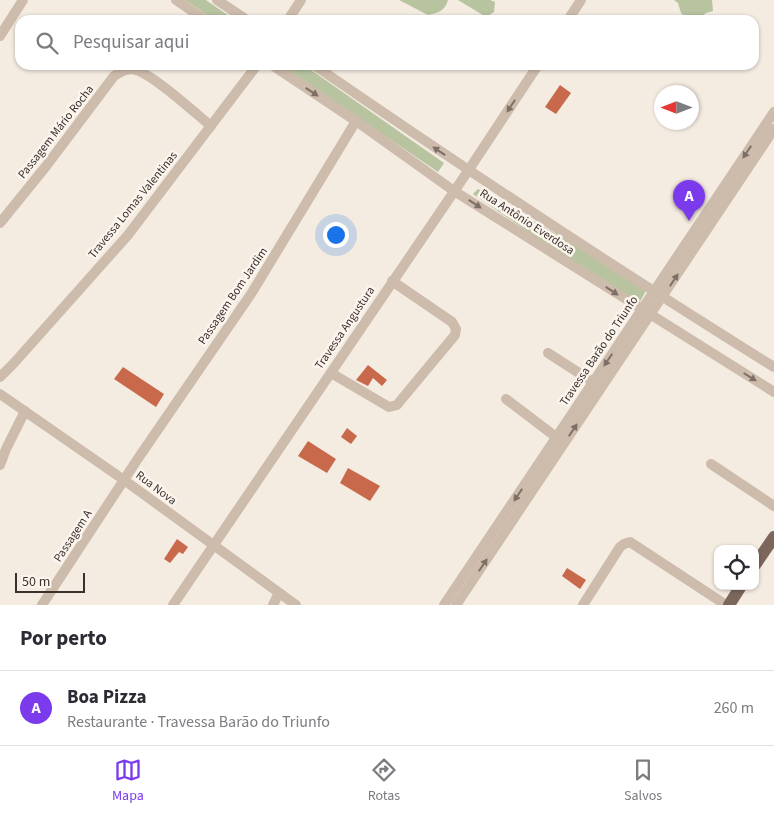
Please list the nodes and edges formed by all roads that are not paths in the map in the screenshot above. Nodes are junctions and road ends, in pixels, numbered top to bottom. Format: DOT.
graph roads {
  1 [pos="24,0"];
  2 [pos="176,0"];
  3 [pos="217,0"];
  4 [pos="302,0"];
  5 [pos="581,0"];
  6 [pos="198,15"];
  7 [pos="240,15"];
  8 [pos="292,15"];
  9 [pos="571,15"];
  10 [pos="3,24"];
  11 [pos="0,36"];
  12 [pos="124,70"];
  13 [pos="135,70"];
  14 [pos="253,70"];
  15 [pos="280,70"];
  16 [pos="321,70"];
  17 [pos="535,70"];
  18 [pos="774,112"];
  19 [pos="356,121"];
  20 [pos="211,126"];
  21 [pos="774,129"];
  22 [pos="468,171"];
  23 [pos="740,171"];
  24 [pos="454,191"];
  25 [pos="0,223"];
  26 [pos="392,282"];
  27 [pos="658,294"];
  28 [pos="646,313"];
  29 [pos="548,353"];
  30 [pos="774,367"];
  31 [pos="331,373"];
  32 [pos="0,377"];
  33 [pos="593,382"];
  34 [pos="774,392"];
  35 [pos="0,394"];
  36 [pos="506,399"];
  37 [pos="25,411"];
  38 [pos="556,437"];
  39 [pos="711,464"];
  40 [pos="0,465"];
  41 [pos="124,480"];
  42 [pos="531,483"];
  43 [pos="774,506"];
  44 [pos="774,537"];
  45 [pos="212,545"];
  46 [pos="759,559"];
  47 [pos="738,590"];
  48 [pos="279,593"];
  49 [pos="457,598"];
  50 [pos="42,605"];
  51 [pos="173,605"];
  52 [pos="273,605"];
  53 [pos="296,605"];
  54 [pos="444,605"];
  55 [pos="583,605"];
  56 [pos="727,605"];
  1 -- 10 [label="street"];
  2 -- 6 [label="street"];
  3 -- 7 [label="street"];
  4 -- 8 [label="street"];
  5 -- 9 [label="street"];
  10 -- 11 [label="street"];
  12 -- 25 [label="street, Passagem Mário Rocha"];
  13 -- 20 [label="street, Passagem Mário Rocha"];
  14 -- 20 [label="street, Travessa Lomas Valentinas"];
  15 -- 19 [label="street, Rua Antônio Everdosa, one-way"];
  22 -- 16 [label="street, Rua Antônio Everdosa, one-way"];
  17 -- 22 [label="street, Travessa Angustura, one-way"];
  18 -- 23 [label="street, Travessa Barão do Triunfo, one-way"];
  19 -- 24 [label="street, Rua Antônio Everdosa"];
  19 -- 41 [label="street, Passagem Bom Jardim"];
  20 -- 32 [label="street, Travessa Lomas Valentinas"];
  21 -- 23 [label="street, Travessa Barão do Triunfo"];
  22 -- 24 [label="street, Travessa Angustura"];
  22 -- 27 [label="street, Rua Antônio Everdosa"];
  23 -- 27 [label="street, Travessa Barão do Triunfo"];
  24 -- 26 [label="street, Travessa Angustura"];
  24 -- 28 [label="street, Rua Antônio Everdosa, one-way"];
  26 -- 31 [label="street, Travessa Angustura"];
  26 -- 31 [label="street"];
  27 -- 28 [label="street, Travessa Barão do Triunfo"];
  27 -- 30 [label="street, Rua Antônio Everdosa"];
  28 -- 33 [label="street, Travessa Barão do Triunfo, one-way"];
  28 -- 34 [label="street, Rua Antônio Everdosa, one-way"];
  42 -- 28 [label="street, Travessa Barão do Triunfo, one-way"];
  29 -- 33 [label="street"];
  31 -- 45 [label="street, Travessa Angustura"];
  33 -- 38 [label="street, Travessa Barão do Triunfo"];
  35 -- 37 [label="street, Rua Nova"];
  36 -- 38 [label="street"];
  37 -- 40 [label="street"];
  37 -- 41 [label="street, Rua Nova"];
  38 -- 42 [label="street, Travessa Barão do Triunfo"];
  39 -- 43 [label="street"];
  41 -- 45 [label="street, Rua Nova"];
  41 -- 50 [label="street, Passagem A"];
  42 -- 49 [label="street, Travessa Barão do Triunfo"];
  44 -- 46 [label="main road"];
  45 -- 48 [label="street, Rua Nova"];
  45 -- 51 [label="street, Travessa Angustura"];
  47 -- 56 [label="main road"];
  48 -- 52 [label="street"];
  48 -- 53 [label="street, Rua Nova"];
  49 -- 54 [label="street, Travessa Barão do Triunfo"];
  55 -- 56 [label="street"];
}
